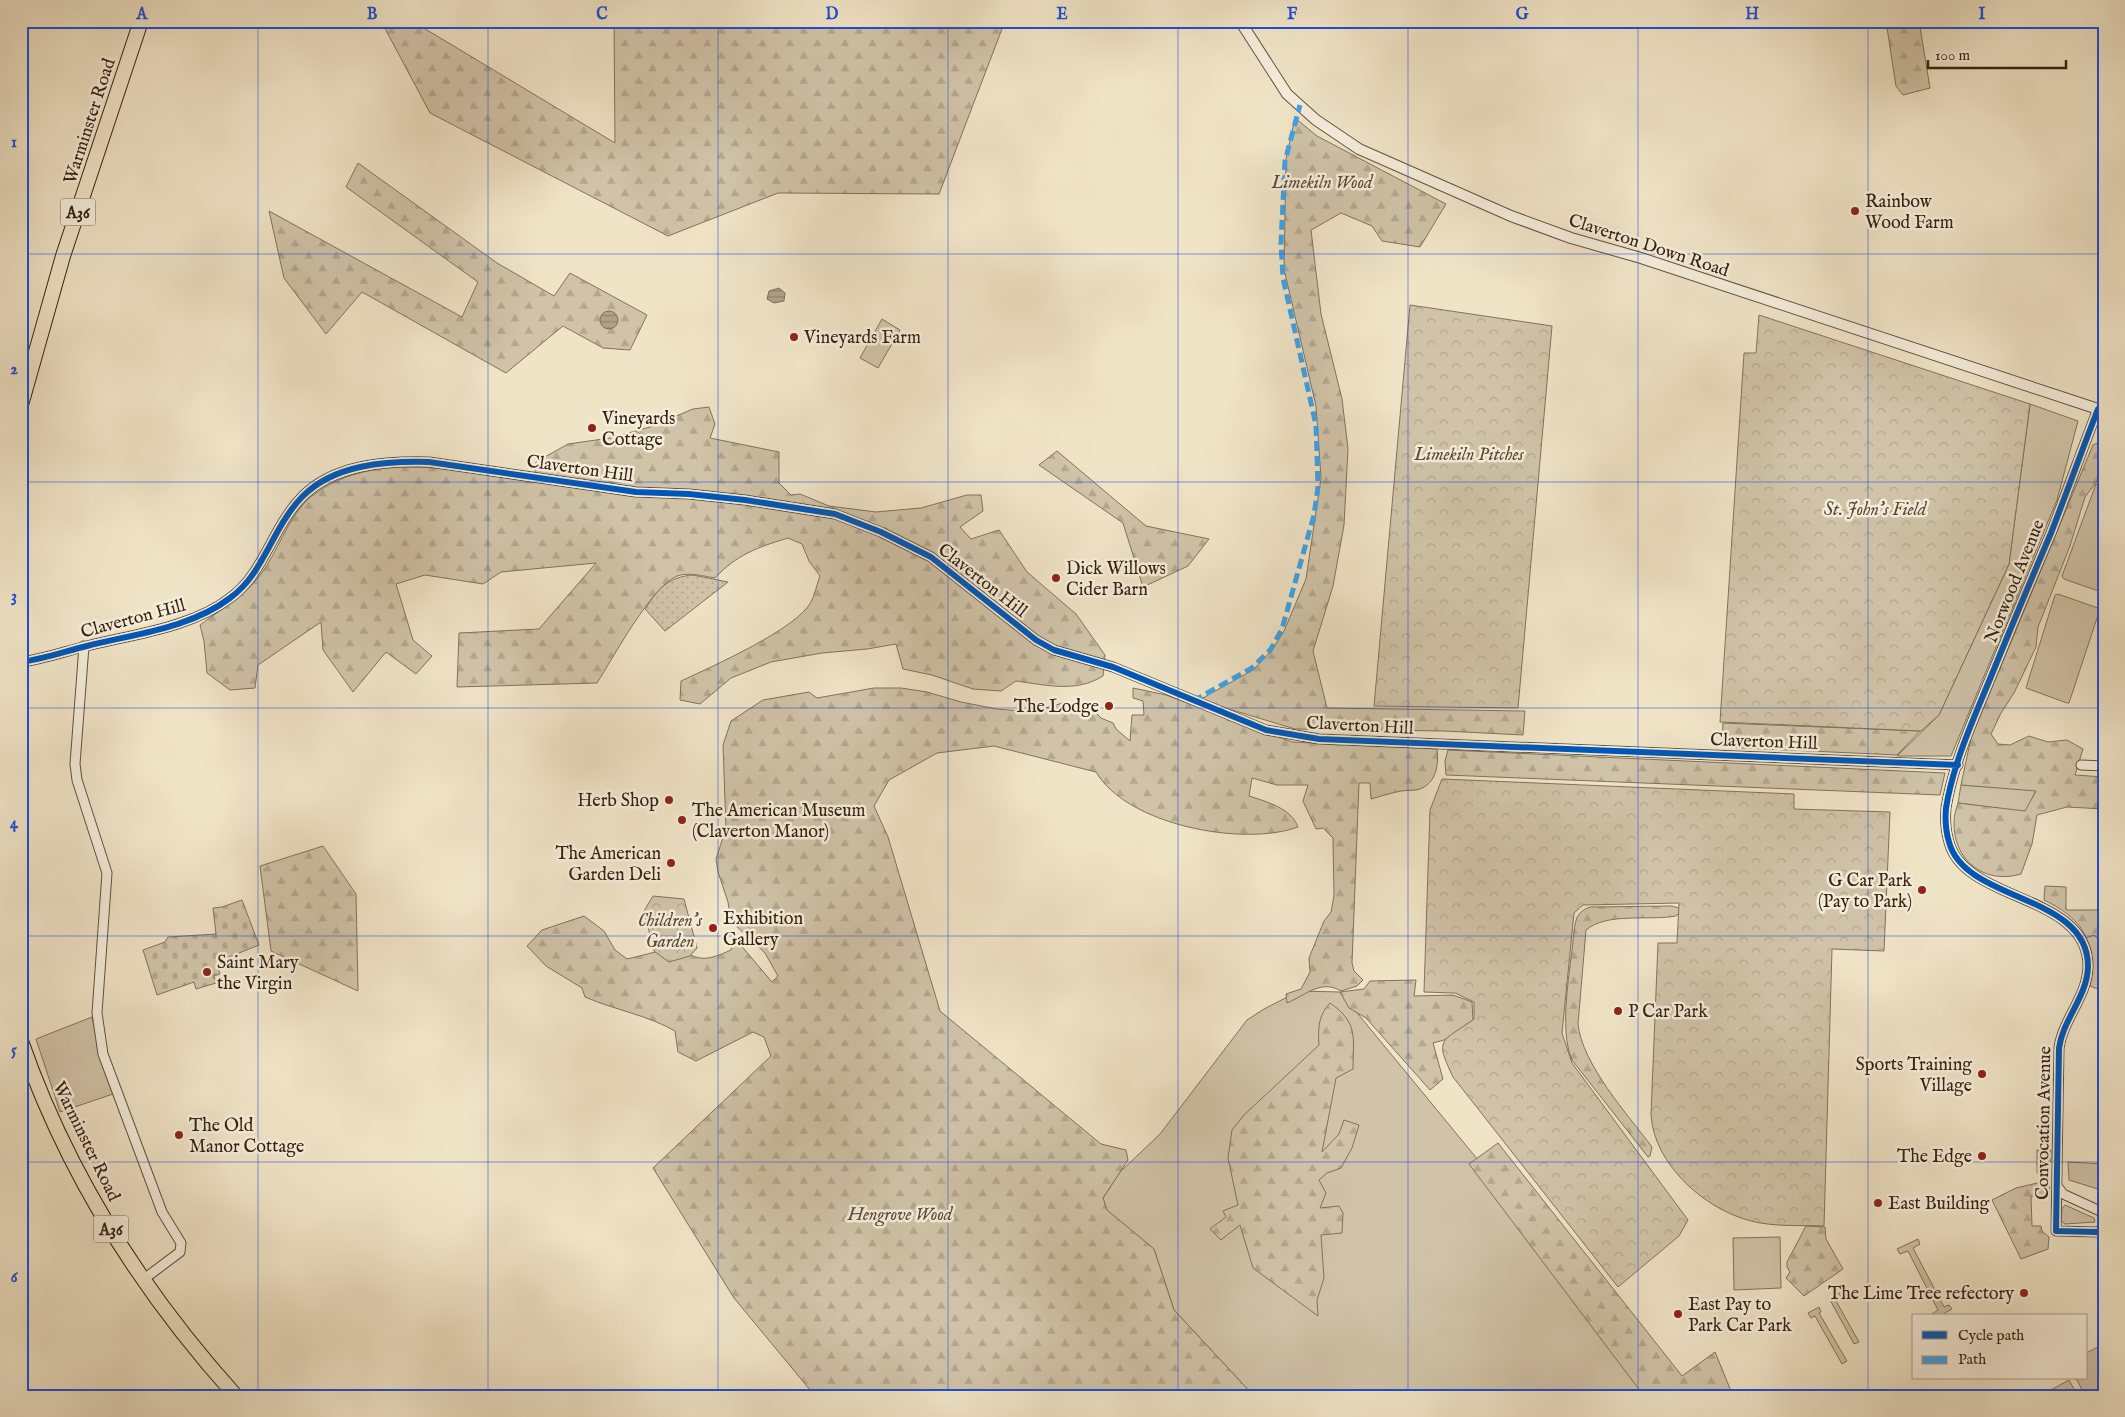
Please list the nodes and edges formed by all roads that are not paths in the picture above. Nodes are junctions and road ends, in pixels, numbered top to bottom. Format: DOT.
graph roads {
  1 [pos="141,21"];
  2 [pos="1240,21"];
  3 [pos="21,405"];
  4 [pos="2101,410"];
  5 [pos="84,646"];
  6 [pos="21,662"];
  7 [pos="1958,765"];
  8 [pos="2081,765"];
  9 [pos="2104,766"];
  10 [pos="21,1041"];
  11 [pos="2057,1185"];
  12 [pos="2104,1215"];
  13 [pos="2104,1223"];
  14 [pos="144,1279"];
  15 [pos="236,1396"];
  1 -- 3 [label="highway, Warminster Road / A36"];
  2 -- 4 [label="street, Claverton Down Road"];
  4 -- 7 [label="street, Norwood Avenue"];
  5 -- 6 [label="street, Claverton Hill"];
  5 -- 7 [label="street, Claverton Hill"];
  5 -- 14 [label="street"];
  7 -- 11 [label="street, Convocation Avenue"];
  8 -- 9 [label="street"];
  10 -- 14 [label="highway, Warminster Road / A36"];
  11 -- 12 [label="street"];
  11 -- 13 [label="street, Convocation Avenue"];
  14 -- 15 [label="highway, Warminster Road / A36"];
}
